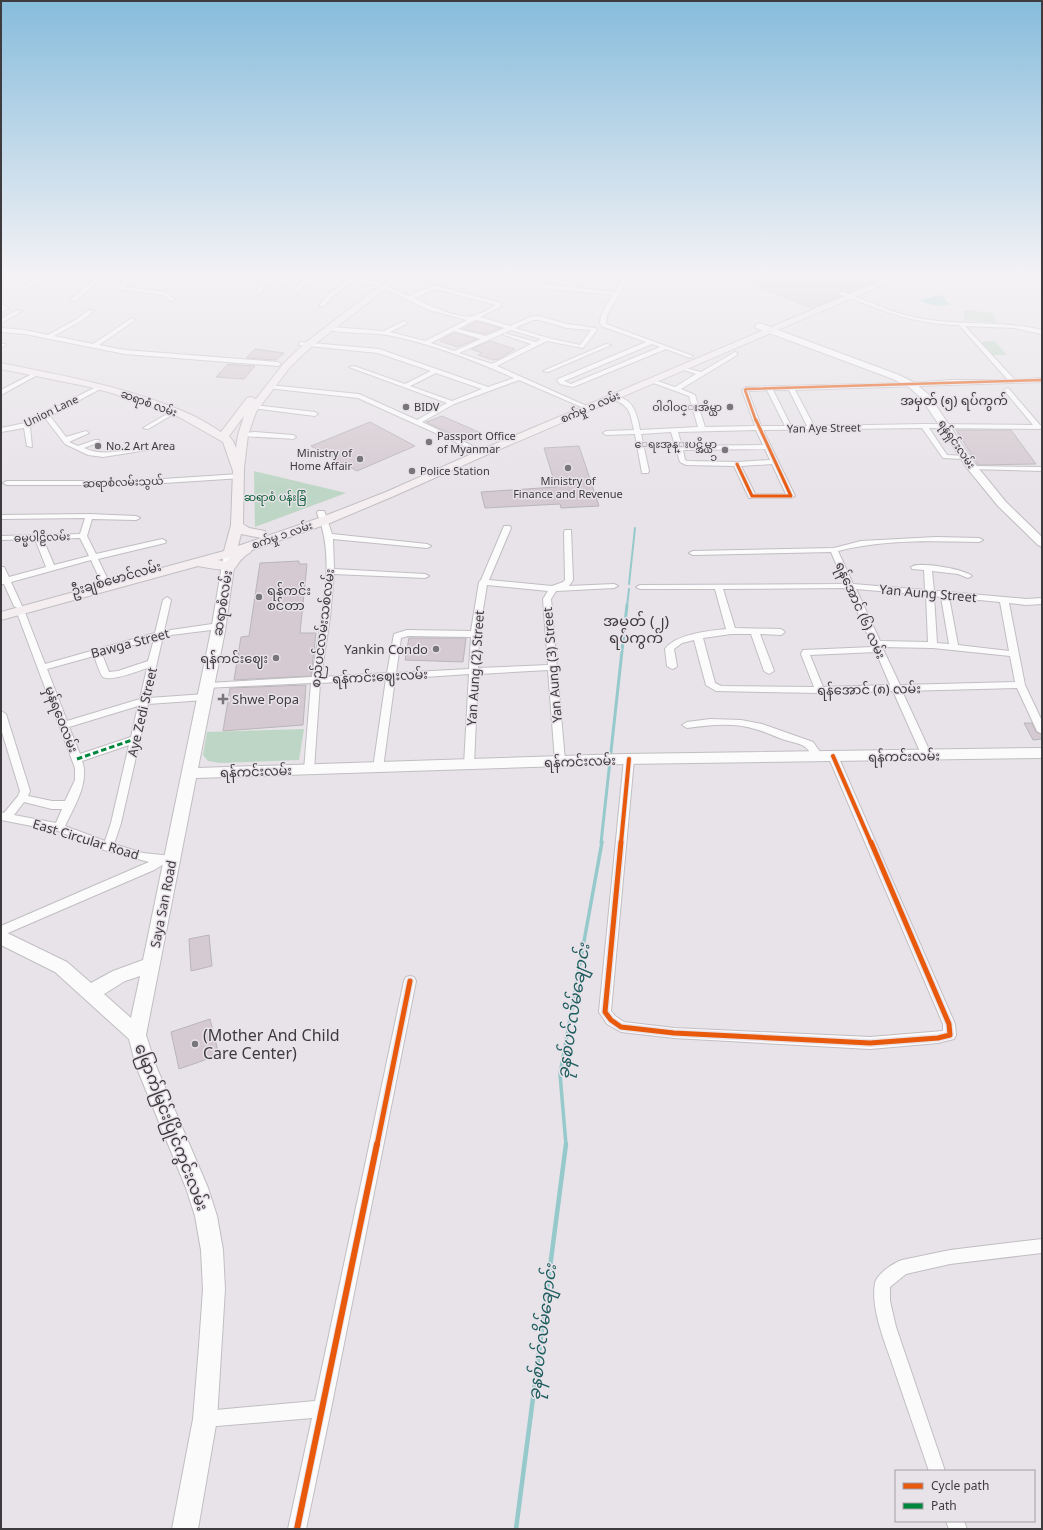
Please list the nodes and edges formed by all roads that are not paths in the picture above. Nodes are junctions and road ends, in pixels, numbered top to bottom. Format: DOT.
graph roads {
  1 [pos="96,346"];
  2 [pos="302,346"];
  3 [pos="330,346"];
  4 [pos="436,346"];
  5 [pos="468,346"];
  6 [pos="481,346"];
  7 [pos="531,346"];
  8 [pos="605,346"];
  9 [pos="641,346"];
  10 [pos="714,346"];
  11 [pos="729,346"];
  12 [pos="740,346"];
  13 [pos="813,346"];
  14 [pos="981,346"];
  15 [pos="666,347"];
  16 [pos="734,350"];
  17 [pos="454,353"];
  18 [pos="462,356"];
  19 [pos="568,362"];
  20 [pos="686,363"];
  21 [pos="282,364"];
  22 [pos="1,366"];
  23 [pos="492,366"];
  24 [pos="352,367"];
  25 [pos="585,370"];
  26 [pos="436,371"];
  27 [pos="546,372"];
  28 [pos="38,373"];
  29 [pos="445,374"];
  30 [pos="702,374"];
  31 [pos="519,378"];
  32 [pos="634,380"];
  33 [pos="1039,380"];
  34 [pos="1013,382"];
  35 [pos="647,383"];
  36 [pos="912,385"];
  37 [pos="405,386"];
  38 [pos="100,387"];
  39 [pos="769,388"];
  40 [pos="791,388"];
  41 [pos="414,389"];
  42 [pos="487,389"];
  43 [pos="676,389"];
  44 [pos="264,390"];
  45 [pos="1008,390"];
  46 [pos="1,393"];
  47 [pos="613,398"];
  48 [pos="452,403"];
  49 [pos="577,403"];
  50 [pos="588,408"];
  51 [pos="250,409"];
  52 [pos="174,412"];
  53 [pos="315,414"];
  54 [pos="46,415"];
  55 [pos="190,419"];
  56 [pos="534,422"];
  57 [pos="416,423"];
  58 [pos="27,425"];
  59 [pos="924,426"];
  60 [pos="944,426"];
  61 [pos="546,427"];
  62 [pos="1039,427"];
  63 [pos="146,428"];
  64 [pos="789,428"];
  65 [pos="812,428"];
  66 [pos="702,429"];
  67 [pos="760,429"];
  68 [pos="1,430"];
  69 [pos="674,430"];
  70 [pos="637,432"];
  71 [pos="86,433"];
  72 [pos="606,433"];
  73 [pos="243,436"];
  74 [pos="293,437"];
  75 [pos="225,439"];
  76 [pos="65,440"];
  77 [pos="98,441"];
  78 [pos="494,444"];
  79 [pos="30,446"];
  80 [pos="768,447"];
  81 [pos="78,448"];
  82 [pos="473,448"];
  83 [pos="679,448"];
  84 [pos="145,449"];
  85 [pos="964,457"];
  86 [pos="775,462"];
  87 [pos="737,464"];
  88 [pos="972,468"];
  89 [pos="1042,469"];
  90 [pos="239,471"];
  91 [pos="645,471"];
  92 [pos="7,483"];
  93 [pos="390,489"];
  94 [pos="326,516"];
  95 [pos="88,517"];
  96 [pos="136,518"];
  97 [pos="2,519"];
  98 [pos="237,525"];
  99 [pos="507,528"];
  100 [pos="568,532"];
  101 [pos="1030,533"];
  102 [pos="1042,533"];
  103 [pos="83,536"];
  104 [pos="328,536"];
  105 [pos="38,537"];
  106 [pos="264,537"];
  107 [pos="1,538"];
  108 [pos="979,540"];
  109 [pos="162,541"];
  110 [pos="1042,543"];
  111 [pos="427,546"];
  112 [pos="230,549"];
  113 [pos="834,550"];
  114 [pos="693,553"];
  115 [pos="93,557"];
  116 [pos="182,562"];
  117 [pos="915,567"];
  118 [pos="228,568"];
  119 [pos="928,568"];
  120 [pos="1,569"];
  121 [pos="51,569"];
  122 [pos="329,571"];
  123 [pos="426,576"];
  124 [pos="968,576"];
  125 [pos="4,581"];
  126 [pos="105,582"];
  127 [pos="483,582"];
  128 [pos="614,586"];
  129 [pos="851,586"];
  130 [pos="640,587"];
  131 [pos="719,588"];
  132 [pos="553,589"];
  133 [pos="930,592"];
  134 [pos="944,593"];
  135 [pos="1004,599"];
  136 [pos="167,600"];
  137 [pos="1042,601"];
  138 [pos="19,608"];
  139 [pos="1,611"];
  140 [pos="1,616"];
  141 [pos="219,626"];
  142 [pos="731,631"];
  143 [pos="755,632"];
  144 [pos="781,632"];
  145 [pos="160,634"];
  146 [pos="475,634"];
  147 [pos="698,637"];
  148 [pos="933,645"];
  149 [pos="878,647"];
  150 [pos="954,647"];
  151 [pos="97,652"];
  152 [pos="1015,654"];
  153 [pos="153,663"];
  154 [pos="672,666"];
  155 [pos="553,667"];
  156 [pos="42,668"];
  157 [pos="769,671"];
  158 [pos="472,672"];
  159 [pos="391,675"];
  160 [pos="315,679"];
  161 [pos="1020,685"];
  162 [pos="897,688"];
  163 [pos="820,690"];
  164 [pos="206,691"];
  165 [pos="144,701"];
  166 [pos="1,714"];
  167 [pos="64,725"];
  168 [pos="688,725"];
  169 [pos="1042,730"];
  170 [pos="135,739"];
  171 [pos="1042,753"];
  172 [pos="818,756"];
  173 [pos="833,756"];
  174 [pos="927,756"];
  175 [pos="77,758"];
  176 [pos="617,759"];
  177 [pos="560,761"];
  178 [pos="469,765"];
  179 [pos="378,768"];
  180 [pos="309,770"];
  181 [pos="189,773"];
  182 [pos="22,798"];
  183 [pos="70,805"];
  184 [pos="3,817"];
  185 [pos="59,828"];
  186 [pos="108,847"];
  187 [pos="167,860"];
  188 [pos="1,931"];
  189 [pos="1,937"];
  190 [pos="152,964"];
  191 [pos="410,981"];
  192 [pos="89,993"];
  193 [pos="137,1035"];
  194 [pos="1042,1246"];
  195 [pos="323,1409"];
  196 [pos="205,1419"];
  197 [pos="937,1470"];
  198 [pos="185,1529"];
  199 [pos="297,1529"];
  1 -- 21 [label="street"];
  2 -- 21 [label="main road"];
  3 -- 26 [label="street"];
  4 -- 17 [label="street"];
  5 -- 17 [label="street"];
  6 -- 18 [label="street"];
  7 -- 23 [label="street"];
  8 -- 19 [label="street"];
  9 -- 25 [label="street"];
  10 -- 20 [label="main road, စက်မှု ၁ လမ်း"];
  11 -- 16 [label="main road"];
  12 -- 16 [label="main road, စက်မှု ၁ လမ်း"];
  13 -- 36 [label="main road, ရန်ရှင်းလမ်း"];
  14 -- 34 [label="street"];
  15 -- 20 [label="street"];
  15 -- 25 [label="street"];
  16 -- 20 [label="main road, စက်မှု ၁ လမ်း"];
  16 -- 30 [label="street"];
  17 -- 18 [label="street"];
  18 -- 23 [label="street"];
  19 -- 25 [label="street"];
  19 -- 27 [label="street"];
  20 -- 30 [label="street"];
  20 -- 32 [label="main road, စက်မှု ၁ လမ်း"];
  20 -- 35 [label="main road, စက်မှု ၁ လမ်း"];
  21 -- 44 [label="main road"];
  22 -- 28 [label="main road, ဆရာစံ လမ်း"];
  23 -- 31 [label="street"];
  24 -- 37 [label="street"];
  26 -- 29 [label="street"];
  26 -- 37 [label="street"];
  28 -- 38 [label="main road, ဆရာစံ လမ်း"];
  28 -- 46 [label="street"];
  29 -- 41 [label="street"];
  29 -- 42 [label="street"];
  30 -- 43 [label="street"];
  31 -- 42 [label="street"];
  31 -- 49 [label="street"];
  32 -- 35 [label="main road"];
  32 -- 49 [label="main road, စက်မှု ၁ လမ်း"];
  33 -- 34 [label="street"];
  34 -- 36 [label="street"];
  35 -- 43 [label="street"];
  35 -- 47 [label="main road, စက်မှု ၁ လမ်း"];
  36 -- 40 [label="street"];
  36 -- 60 [label="main road, ရန်ရှင်းလမ်း"];
  37 -- 41 [label="street"];
  38 -- 52 [label="main road, ဆရာစံ လမ်း"];
  38 -- 54 [label="street, Union Lane"];
  39 -- 40 [label="street"];
  39 -- 64 [label="street"];
  39 -- 67 [label="street"];
  40 -- 65 [label="street"];
  41 -- 48 [label="street"];
  42 -- 48 [label="street"];
  43 -- 66 [label="street"];
  44 -- 51 [label="main road"];
  44 -- 57 [label="street"];
  45 -- 62 [label="street"];
  47 -- 50 [label="main road, စက်မှု ၁ လမ်း"];
  47 -- 70 [label="street"];
  48 -- 57 [label="street"];
  49 -- 50 [label="street"];
  49 -- 56 [label="main road, စက်မှု ၁ လမ်း"];
  50 -- 61 [label="main road, စက်မှု ၁ လမ်း"];
  51 -- 53 [label="street"];
  51 -- 55 [label="main road"];
  51 -- 73 [label="main road"];
  51 -- 75 [label="main road"];
  52 -- 55 [label="main road, ဆရာစံ လမ်း"];
  52 -- 63 [label="street"];
  54 -- 58 [label="street, Union Lane"];
  54 -- 76 [label="street"];
  55 -- 75 [label="main road, ဆရာစံ လမ်း"];
  56 -- 61 [label="main road"];
  56 -- 78 [label="main road, စက်မှု ၁ လမ်း"];
  57 -- 82 [label="street"];
  58 -- 68 [label="street, Union Lane"];
  58 -- 79 [label="street"];
  59 -- 60 [label="street, Yan Aye Street"];
  59 -- 65 [label="street, Yan Aye Street"];
  59 -- 85 [label="street"];
  60 -- 62 [label="street, Yan Aye Street"];
  60 -- 85 [label="main road, ရန်ရှင်းလမ်း"];
  61 -- 78 [label="main road, စက်မှု ၁ လမ်း"];
  64 -- 65 [label="street, Yan Aye Street"];
  64 -- 67 [label="street, Yan Aye Street"];
  66 -- 67 [label="street, Yan Aye Street"];
  66 -- 69 [label="street, Yan Aye Street"];
  67 -- 80 [label="street"];
  69 -- 70 [label="street, Yan Aye Street"];
  69 -- 83 [label="street"];
  70 -- 72 [label="street, Yan Aye Street"];
  70 -- 91 [label="street"];
  71 -- 76 [label="street"];
  73 -- 74 [label="street"];
  73 -- 90 [label="main road"];
  75 -- 90 [label="main road, ဆရာစံလမ်း"];
  76 -- 81 [label="street"];
  77 -- 81 [label="street"];
  78 -- 82 [label="main road, စက်မှု ၁ လမ်း"];
  78 -- 93 [label="main road, စက်မှု ၁ လမ်း"];
  80 -- 83 [label="street"];
  80 -- 86 [label="street"];
  81 -- 84 [label="street"];
  82 -- 93 [label="main road, စက်မှု ၁ လမ်း"];
  83 -- 87 [label="street"];
  85 -- 88 [label="main road, ရန်ရှင်းလမ်း"];
  86 -- 87 [label="street"];
  86 -- 87 [label="street"];
  88 -- 89 [label="street"];
  88 -- 101 [label="main road, ရန်ရှင်းလမ်း"];
  90 -- 92 [label="street, ဆရာစံလမ်းသွယ်"];
  90 -- 98 [label="main road, ဆရာစံလမ်း"];
  93 -- 94 [label="main road, စက်မှု ၁ လမ်း"];
  94 -- 104 [label="street, စည်ပင်လမ်းသစ်လမ်း"];
  94 -- 106 [label="main road, စက်မှု ၁ လမ်း"];
  95 -- 96 [label="street"];
  95 -- 97 [label="street"];
  95 -- 103 [label="street"];
  98 -- 106 [label="main road"];
  98 -- 112 [label="main road, ဆရာစံလမ်း"];
  98 -- 116 [label="main road"];
  99 -- 127 [label="street, Yan Aung (2) Street"];
  100 -- 132 [label="street, Yan Aung (3) Street"];
  101 -- 102 [label="street"];
  101 -- 110 [label="main road, ရန်ရှင်းလမ်း"];
  103 -- 105 [label="street, ဓမ္မပါဠိလမ်း"];
  103 -- 115 [label="street"];
  104 -- 111 [label="street"];
  104 -- 122 [label="street, စည်ပင်လမ်းသစ်လမ်း"];
  105 -- 107 [label="street, ဓမ္မပါဠိလမ်း"];
  105 -- 121 [label="street"];
  106 -- 112 [label="main road, စက်မှု ၁ လမ်း"];
  106 -- 118 [label="main road"];
  108 -- 113 [label="street"];
  109 -- 115 [label="street"];
  112 -- 116 [label="main road, ဦးချစ်မောင်လမ်း"];
  112 -- 118 [label="main road, ဆရာစံလမ်း"];
  113 -- 114 [label="street, ရန်အောင် (၆) လမ်း"];
  113 -- 129 [label="street, ရန်အောင် (၆) လမ်း"];
  115 -- 121 [label="street"];
  115 -- 126 [label="street"];
  116 -- 118 [label="main road"];
  116 -- 126 [label="main road, ဦးချစ်မောင်လမ်း"];
  116 -- 138 [label="main road, ဦးချစ်မောင်လမ်း"];
  117 -- 119 [label="street"];
  118 -- 141 [label="main road, ဆရာစံလမ်း"];
  119 -- 124 [label="street"];
  119 -- 133 [label="street"];
  120 -- 125 [label="street, မှန်ရဝေလမ်း"];
  121 -- 125 [label="street"];
  122 -- 123 [label="street"];
  122 -- 160 [label="street, စည်ပင်လမ်းသစ်လမ်း"];
  125 -- 138 [label="street, မှန်ရဝေလမ်း"];
  126 -- 138 [label="main road, ဦးချစ်မောင်လမ်း"];
  127 -- 132 [label="street"];
  127 -- 146 [label="street, Yan Aung (2) Street"];
  128 -- 132 [label="street"];
  129 -- 131 [label="street, Yan Aung Street"];
  129 -- 133 [label="street, Yan Aung Street"];
  129 -- 149 [label="street, ရန်အောင် (၆) လမ်း"];
  130 -- 131 [label="street, Yan Aung Street"];
  131 -- 142 [label="street"];
  132 -- 155 [label="street, Yan Aung (3) Street"];
  133 -- 134 [label="street, Yan Aung Street"];
  133 -- 148 [label="street"];
  134 -- 135 [label="street, Yan Aung Street"];
  134 -- 150 [label="street"];
  135 -- 137 [label="street, Yan Aung Street"];
  135 -- 152 [label="street"];
  136 -- 145 [label="street, Aye Zedi Street"];
  138 -- 139 [label="main road, ဦးချစ်မောင်လမ်း"];
  138 -- 140 [label="main road, ဦးချစ်မောင်လမ်း"];
  138 -- 156 [label="street, မှန်ရဝေလမ်း"];
  141 -- 145 [label="street, Bawga Street"];
  141 -- 164 [label="main road, ဆရာစံလမ်း"];
  142 -- 143 [label="street"];
  142 -- 147 [label="street"];
  143 -- 144 [label="street"];
  143 -- 157 [label="street"];
  145 -- 151 [label="street, Bawga Street"];
  145 -- 153 [label="street, Aye Zedi Street"];
  146 -- 158 [label="street, Yan Aung (2) Street"];
  146 -- 159 [label="street"];
  147 -- 154 [label="street"];
  147 -- 163 [label="street, ရန်အောင် (၈) လမ်း"];
  148 -- 149 [label="street"];
  148 -- 150 [label="street"];
  149 -- 162 [label="street, ရန်အောင် (၆) လမ်း"];
  149 -- 163 [label="street"];
  150 -- 152 [label="street"];
  151 -- 153 [label="street"];
  151 -- 156 [label="street, Bawga Street"];
  152 -- 161 [label="street"];
  153 -- 165 [label="street, Aye Zedi Street"];
  155 -- 158 [label="street, ရန်ကင်းဈေးလမ်း"];
  155 -- 177 [label="street, Yan Aung (3) Street"];
  156 -- 167 [label="street, မှန်ရဝေလမ်း"];
  158 -- 159 [label="street, ရန်ကင်းဈေးလမ်း"];
  158 -- 178 [label="street, Yan Aung (2) Street"];
  159 -- 160 [label="street, ရန်ကင်းဈေးလမ်း"];
  159 -- 179 [label="street"];
  160 -- 164 [label="street, ရန်ကင်းဈေးလမ်း"];
  160 -- 180 [label="street, စည်ပင်လမ်းသစ်လမ်း"];
  161 -- 162 [label="street, ရန်အောင် (၈) လမ်း"];
  161 -- 169 [label="street"];
  162 -- 163 [label="street, ရန်အောင် (၈) လမ်း"];
  162 -- 174 [label="street, ရန်အောင် (၆) လမ်း"];
  164 -- 165 [label="street, ရန်ကင်းဈေးလမ်း"];
  164 -- 181 [label="main road, ဆရာစံလမ်း"];
  165 -- 167 [label="street, ရန်ကင်းဈေးလမ်း"];
  165 -- 170 [label="street, Aye Zedi Street"];
  166 -- 182 [label="street"];
  167 -- 175 [label="street, မှန်ရဝေလမ်း"];
  168 -- 172 [label="street"];
  170 -- 175 [label="street"];
  170 -- 186 [label="street, Aye Zedi Street"];
  171 -- 174 [label="main road, ရန်ကင်းလမ်း"];
  172 -- 173 [label="main road, ရန်ကင်းလမ်း"];
  172 -- 176 [label="main road, ရန်ကင်းလမ်း"];
  173 -- 174 [label="main road, ရန်ကင်းလမ်း"];
  173 -- 176 [label="street"];
  175 -- 183 [label="street, မှန်ရဝေလမ်း"];
  176 -- 177 [label="main road, ရန်ကင်းလမ်း"];
  177 -- 178 [label="main road, ရန်ကင်းလမ်း"];
  178 -- 179 [label="main road, ရန်ကင်းလမ်း"];
  179 -- 180 [label="main road, ရန်ကင်းလမ်း"];
  180 -- 181 [label="main road, ရန်ကင်းလမ်း"];
  181 -- 187 [label="main road, Saya San Road"];
  182 -- 183 [label="street"];
  182 -- 184 [label="street"];
  183 -- 185 [label="street, မှန်ရဝေလမ်း"];
  184 -- 185 [label="street, East Circular Road"];
  185 -- 186 [label="street, East Circular Road"];
  186 -- 187 [label="street, East Circular Road"];
  187 -- 188 [label="street"];
  187 -- 190 [label="main road, Saya San Road"];
  189 -- 192 [label="main road"];
  190 -- 192 [label="main road"];
  190 -- 193 [label="main road, Saya San Road"];
  191 -- 195 [label="street"];
  192 -- 193 [label="main road"];
  193 -- 196 [label="main road, မြောက်မြင်းပြိုင်ကွင်းလမ်း"];
  194 -- 197 [label="street"];
  195 -- 196 [label="street"];
  195 -- 199 [label="street"];
  196 -- 198 [label="main road, မြောက်မြင်းပြိုင်ကွင်းလမ်း"];
}
